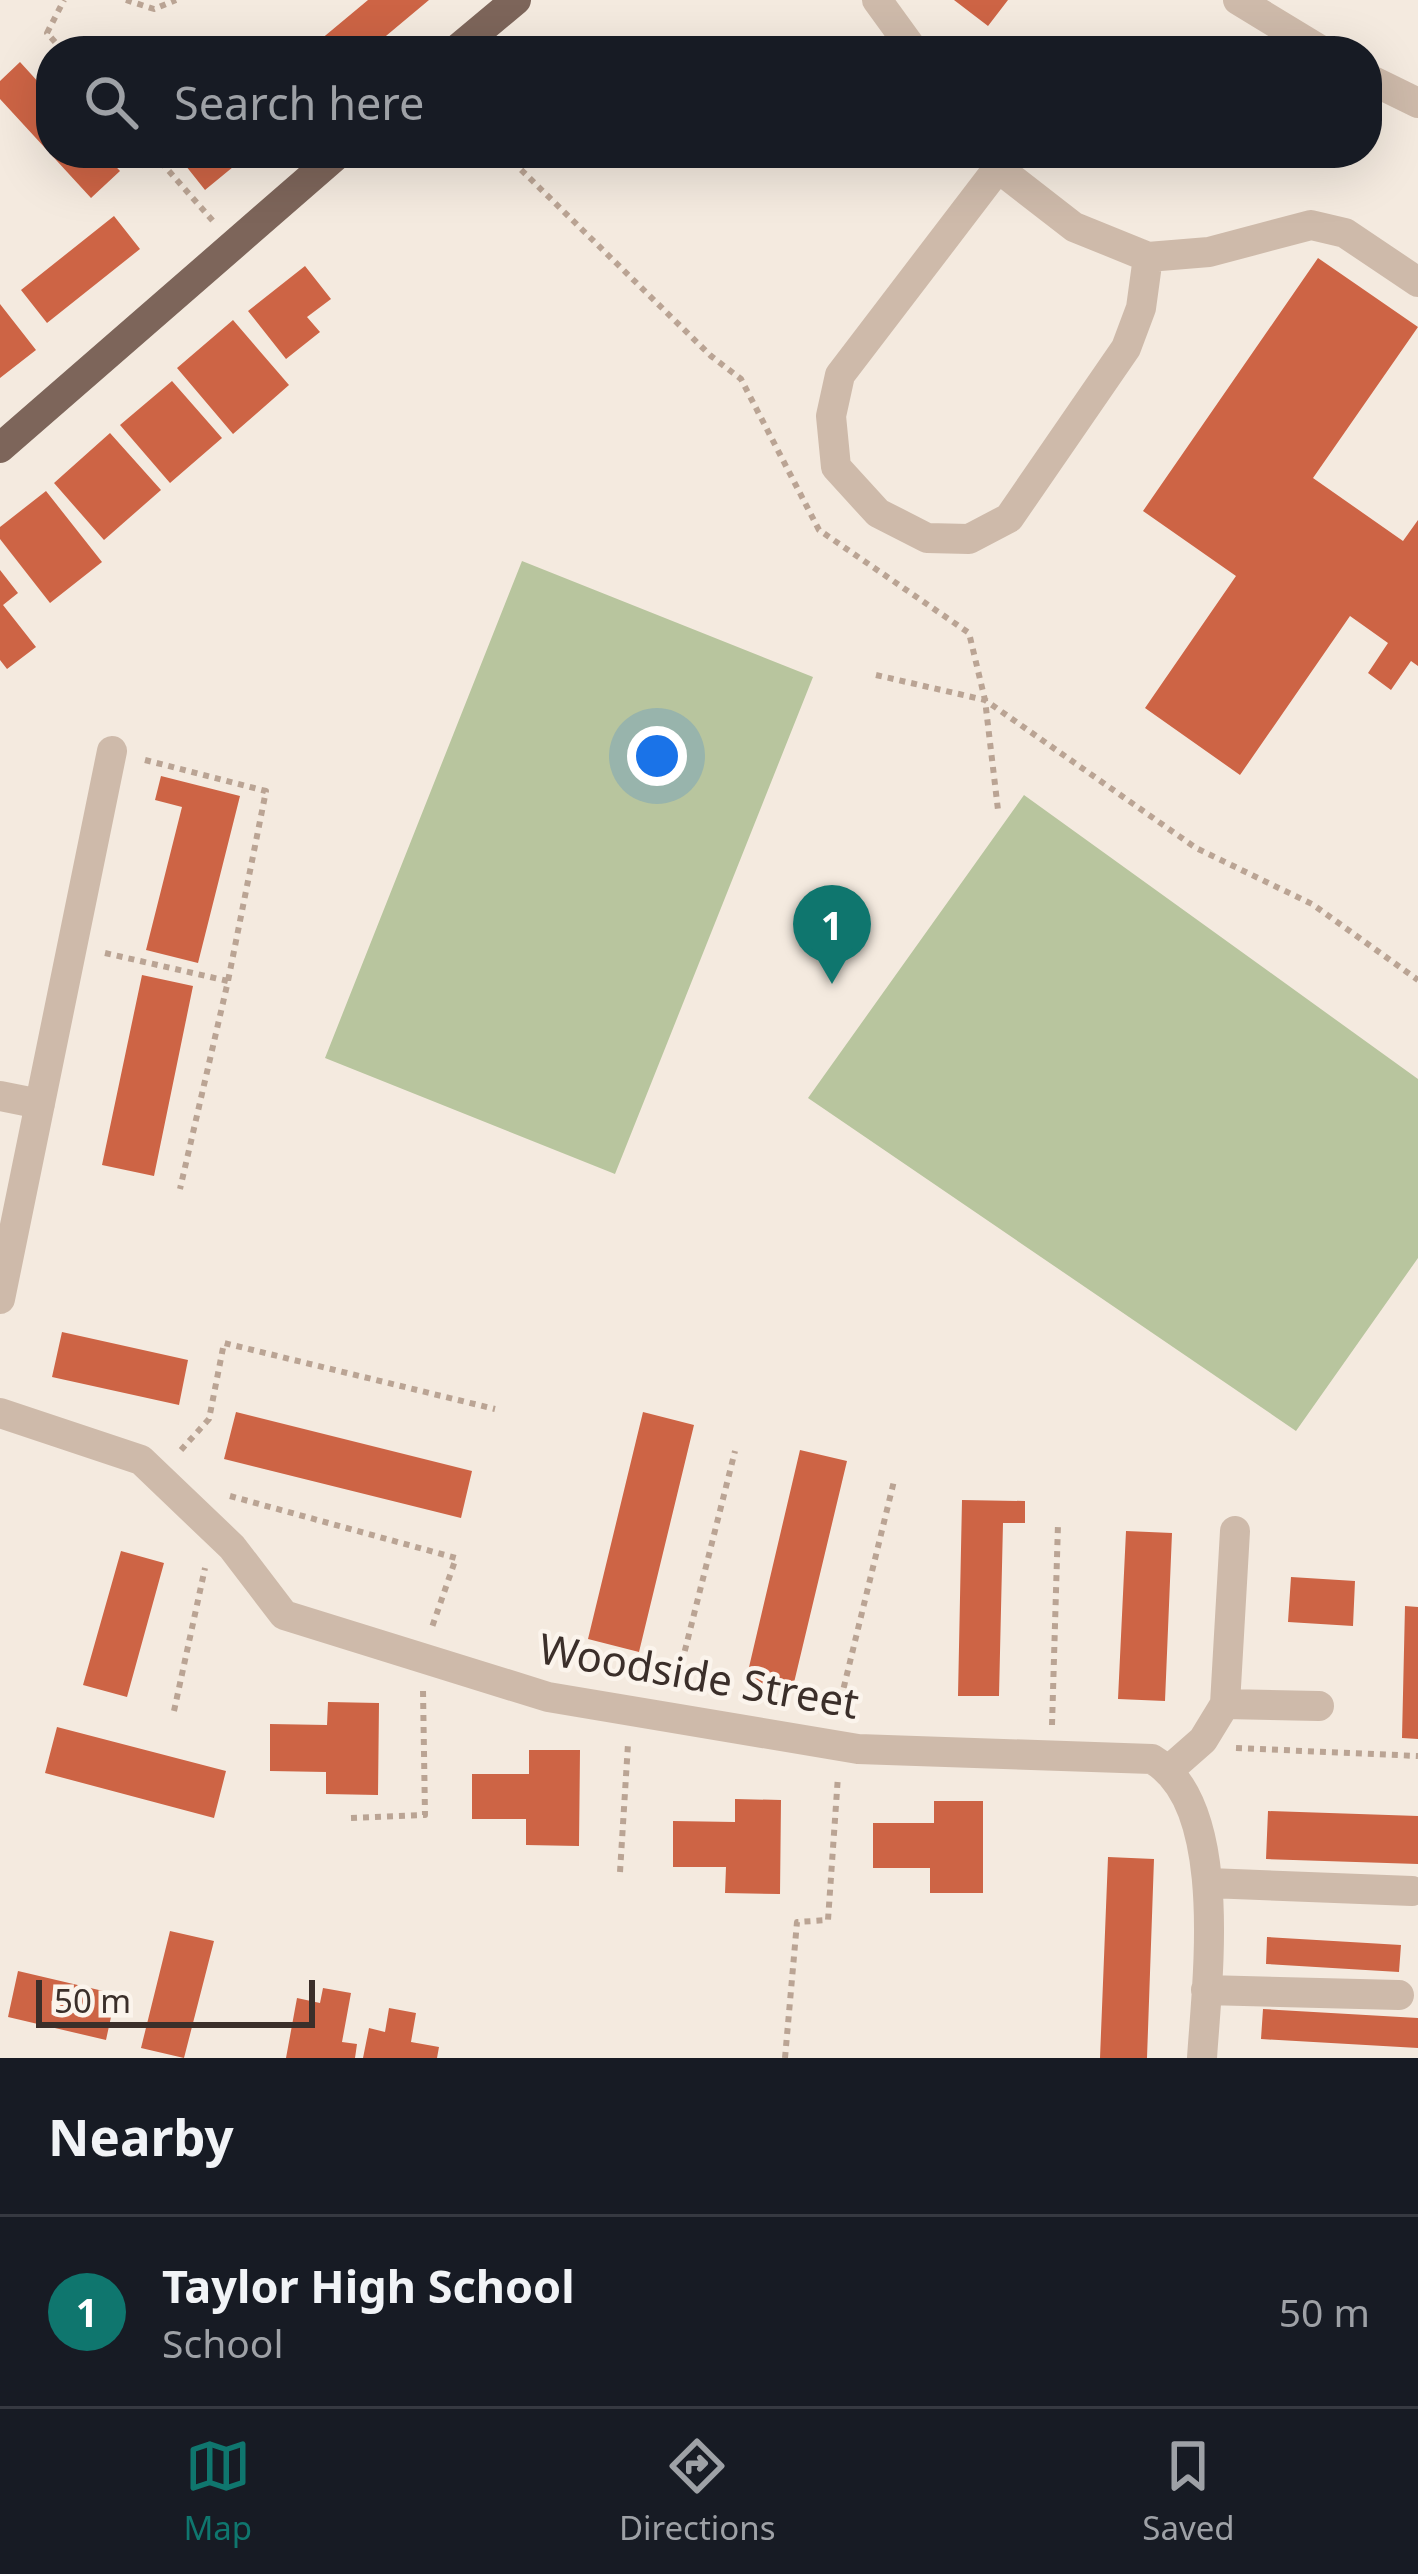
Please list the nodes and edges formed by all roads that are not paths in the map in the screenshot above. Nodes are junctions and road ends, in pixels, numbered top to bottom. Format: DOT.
graph roads {
  1 [pos="516,0"];
  2 [pos="877,0"];
  3 [pos="1243,1"];
  4 [pos="473,36"];
  5 [pos="903,36"];
  6 [pos="1298,36"];
  7 [pos="1382,85"];
  8 [pos="1418,103"];
  9 [pos="322,168"];
  10 [pos="987,168"];
  11 [pos="1001,168"];
  12 [pos="1148,257"];
  13 [pos="1418,282"];
  14 [pos="0,448"];
  15 [pos="112,751"];
  16 [pos="0,1096"];
  17 [pos="40,1105"];
  18 [pos="0,1299"];
  19 [pos="0,1413"];
  20 [pos="1234,1531"];
  21 [pos="1225,1704"];
  22 [pos="1319,1706"];
  23 [pos="1170,1769"];
  24 [pos="1209,1883"];
  25 [pos="1412,1891"];
  26 [pos="1206,1990"];
  27 [pos="1399,1995"];
  28 [pos="1202,2058"];
  1 -- 4 [label="main road"];
  2 -- 5 [label="street"];
  3 -- 6 [label="street"];
  7 -- 8 [label="street"];
  9 -- 14 [label="main road"];
  10 -- 12 [label="street"];
  11 -- 12 [label="street"];
  12 -- 13 [label="street"];
  15 -- 17 [label="street"];
  16 -- 17 [label="street"];
  17 -- 18 [label="street"];
  19 -- 23 [label="street, Woodside Street"];
  20 -- 21 [label="street"];
  21 -- 22 [label="street"];
  21 -- 23 [label="street"];
  23 -- 24 [label="street"];
  24 -- 25 [label="street"];
  24 -- 26 [label="street"];
  26 -- 27 [label="street"];
  26 -- 28 [label="street"];
}
